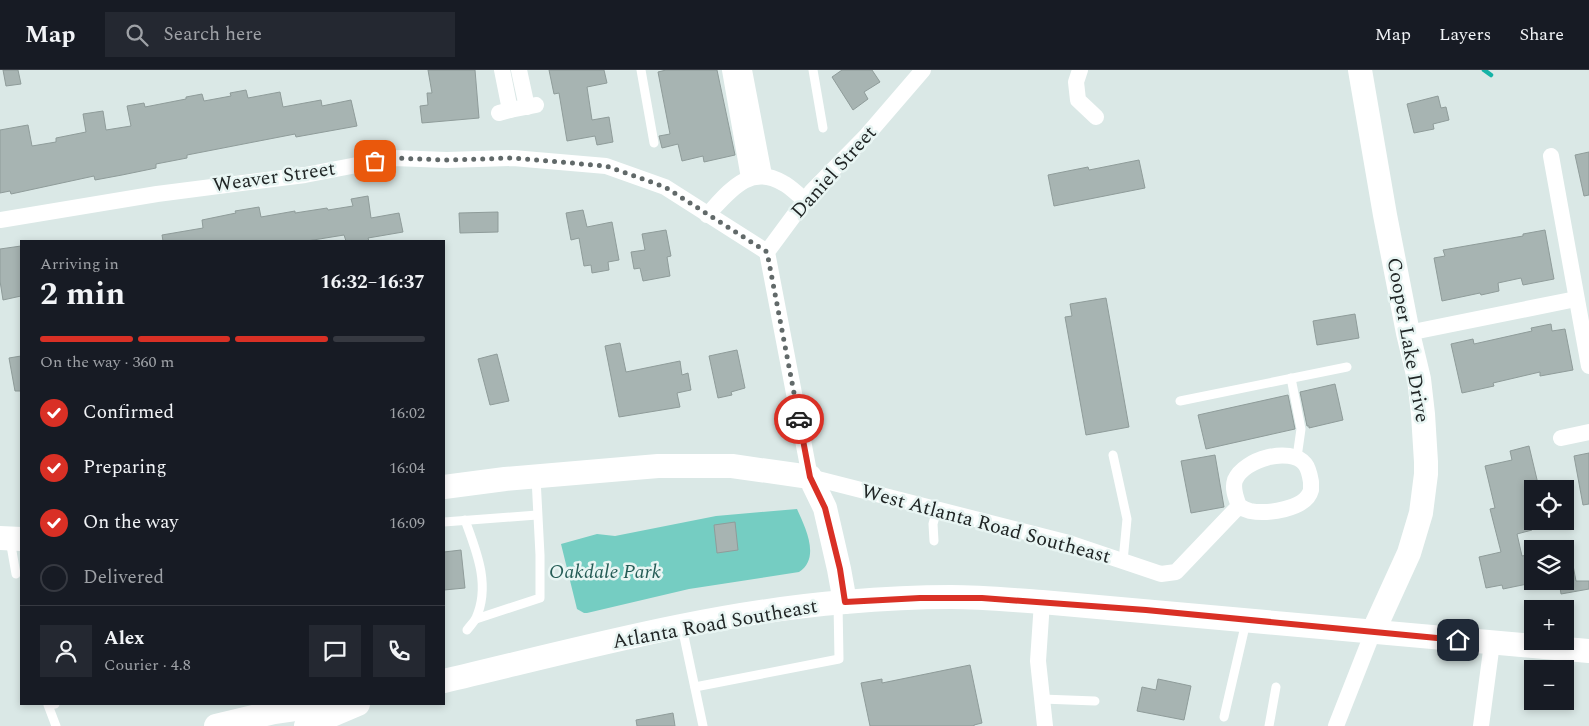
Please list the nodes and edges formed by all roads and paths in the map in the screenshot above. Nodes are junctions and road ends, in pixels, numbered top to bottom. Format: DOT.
graph roads {
  1 [pos="502,70"];
  2 [pos="519,70"];
  3 [pos="641,70"];
  4 [pos="730,70"];
  5 [pos="744,70"];
  6 [pos="813,70"];
  7 [pos="922,70"];
  8 [pos="1080,70"];
  9 [pos="1360,70"];
  10 [pos="1096,117"];
  11 [pos="823,128"];
  12 [pos="654,142"];
  13 [pos="1551,156"];
  14 [pos="757,177"];
  15 [pos="805,200"];
  16 [pos="708,214"];
  17 [pos="0,220"];
  18 [pos="767,252"];
  19 [pos="1576,299"];
  20 [pos="1408,333"];
  21 [pos="1347,366"];
  22 [pos="1589,366"];
  23 [pos="1291,378"];
  24 [pos="1180,401"];
  25 [pos="1589,432"];
  26 [pos="1561,438"];
  27 [pos="1113,455"];
  28 [pos="1297,457"];
  29 [pos="536,477"];
  30 [pos="810,477"];
  31 [pos="445,487"];
  32 [pos="1239,506"];
  33 [pos="937,509"];
  34 [pos="537,515"];
  35 [pos="464,520"];
  36 [pos="445,522"];
  37 [pos="10,539"];
  38 [pos="934,541"];
  39 [pos="1124,561"];
  40 [pos="16,574"];
  41 [pos="842,602"];
  42 [pos="1042,602"];
  43 [pos="476,619"];
  44 [pos="1246,620"];
  45 [pos="682,627"];
  46 [pos="467,630"];
  47 [pos="1373,632"];
  48 [pos="1492,643"];
  49 [pos="1589,651"];
  50 [pos="445,681"];
  51 [pos="695,687"];
  52 [pos="1276,687"];
  53 [pos="1042,698"];
  54 [pos="1095,701"];
  55 [pos="48,705"];
  56 [pos="323,705"];
  57 [pos="356,705"];
  58 [pos="1224,717"];
  59 [pos="56,726"];
  60 [pos="216,726"];
  61 [pos="306,726"];
  62 [pos="703,726"];
  63 [pos="1044,726"];
  64 [pos="1270,726"];
  65 [pos="1336,726"];
  66 [pos="1481,726"];
  1 -- 2 [label="street"];
  3 -- 12 [label="lane"];
  4 -- 14 [label="street"];
  5 -- 14 [label="street"];
  6 -- 11 [label="lane"];
  7 -- 15 [label="street, Daniel Street"];
  8 -- 10 [label="street"];
  9 -- 20 [label="main road, Cooper Lake Drive"];
  13 -- 19 [label="street"];
  14 -- 15 [label="street"];
  14 -- 16 [label="street"];
  15 -- 18 [label="street, Daniel Street"];
  16 -- 17 [label="street, Weaver Street"];
  16 -- 18 [label="street, Weaver Street"];
  18 -- 30 [label="street"];
  19 -- 20 [label="street"];
  19 -- 22 [label="street"];
  20 -- 47 [label="main road, Cooper Lake Drive"];
  21 -- 23 [label="lane"];
  23 -- 24 [label="lane"];
  23 -- 28 [label="lane"];
  25 -- 26 [label="street"];
  27 -- 39 [label="lane"];
  28 -- 32 [label="street"];
  28 -- 32 [label="street"];
  29 -- 30 [label="main road"];
  29 -- 31 [label="main road"];
  29 -- 34 [label="lane"];
  30 -- 33 [label="street, West Atlanta Road Southeast"];
  30 -- 41 [label="main road"];
  32 -- 39 [label="street, West Atlanta Road Southeast"];
  33 -- 38 [label="lane"];
  33 -- 39 [label="street, West Atlanta Road Southeast"];
  34 -- 35 [label="lane"];
  34 -- 43 [label="lane"];
  35 -- 36 [label="lane"];
  35 -- 43 [label="lane"];
  37 -- 40 [label="lane"];
  41 -- 42 [label="main road, Atlanta Road Southeast"];
  41 -- 45 [label="main road, Atlanta Road Southeast"];
  41 -- 51 [label="lane"];
  42 -- 44 [label="main road, Atlanta Road Southeast"];
  42 -- 53 [label="street"];
  43 -- 46 [label="lane"];
  44 -- 47 [label="main road, Atlanta Road Southeast"];
  44 -- 58 [label="lane"];
  45 -- 50 [label="main road, Atlanta Road Southeast"];
  45 -- 51 [label="lane"];
  47 -- 48 [label="main road, Atlanta Road Southeast"];
  47 -- 65 [label="street"];
  48 -- 49 [label="main road, Atlanta Road Southeast"];
  48 -- 66 [label="street"];
  51 -- 62 [label="lane"];
  52 -- 64 [label="lane"];
  53 -- 54 [label="lane"];
  53 -- 63 [label="street"];
  55 -- 59 [label="lane"];
  56 -- 60 [label="main road"];
  57 -- 61 [label="main road"];
}
